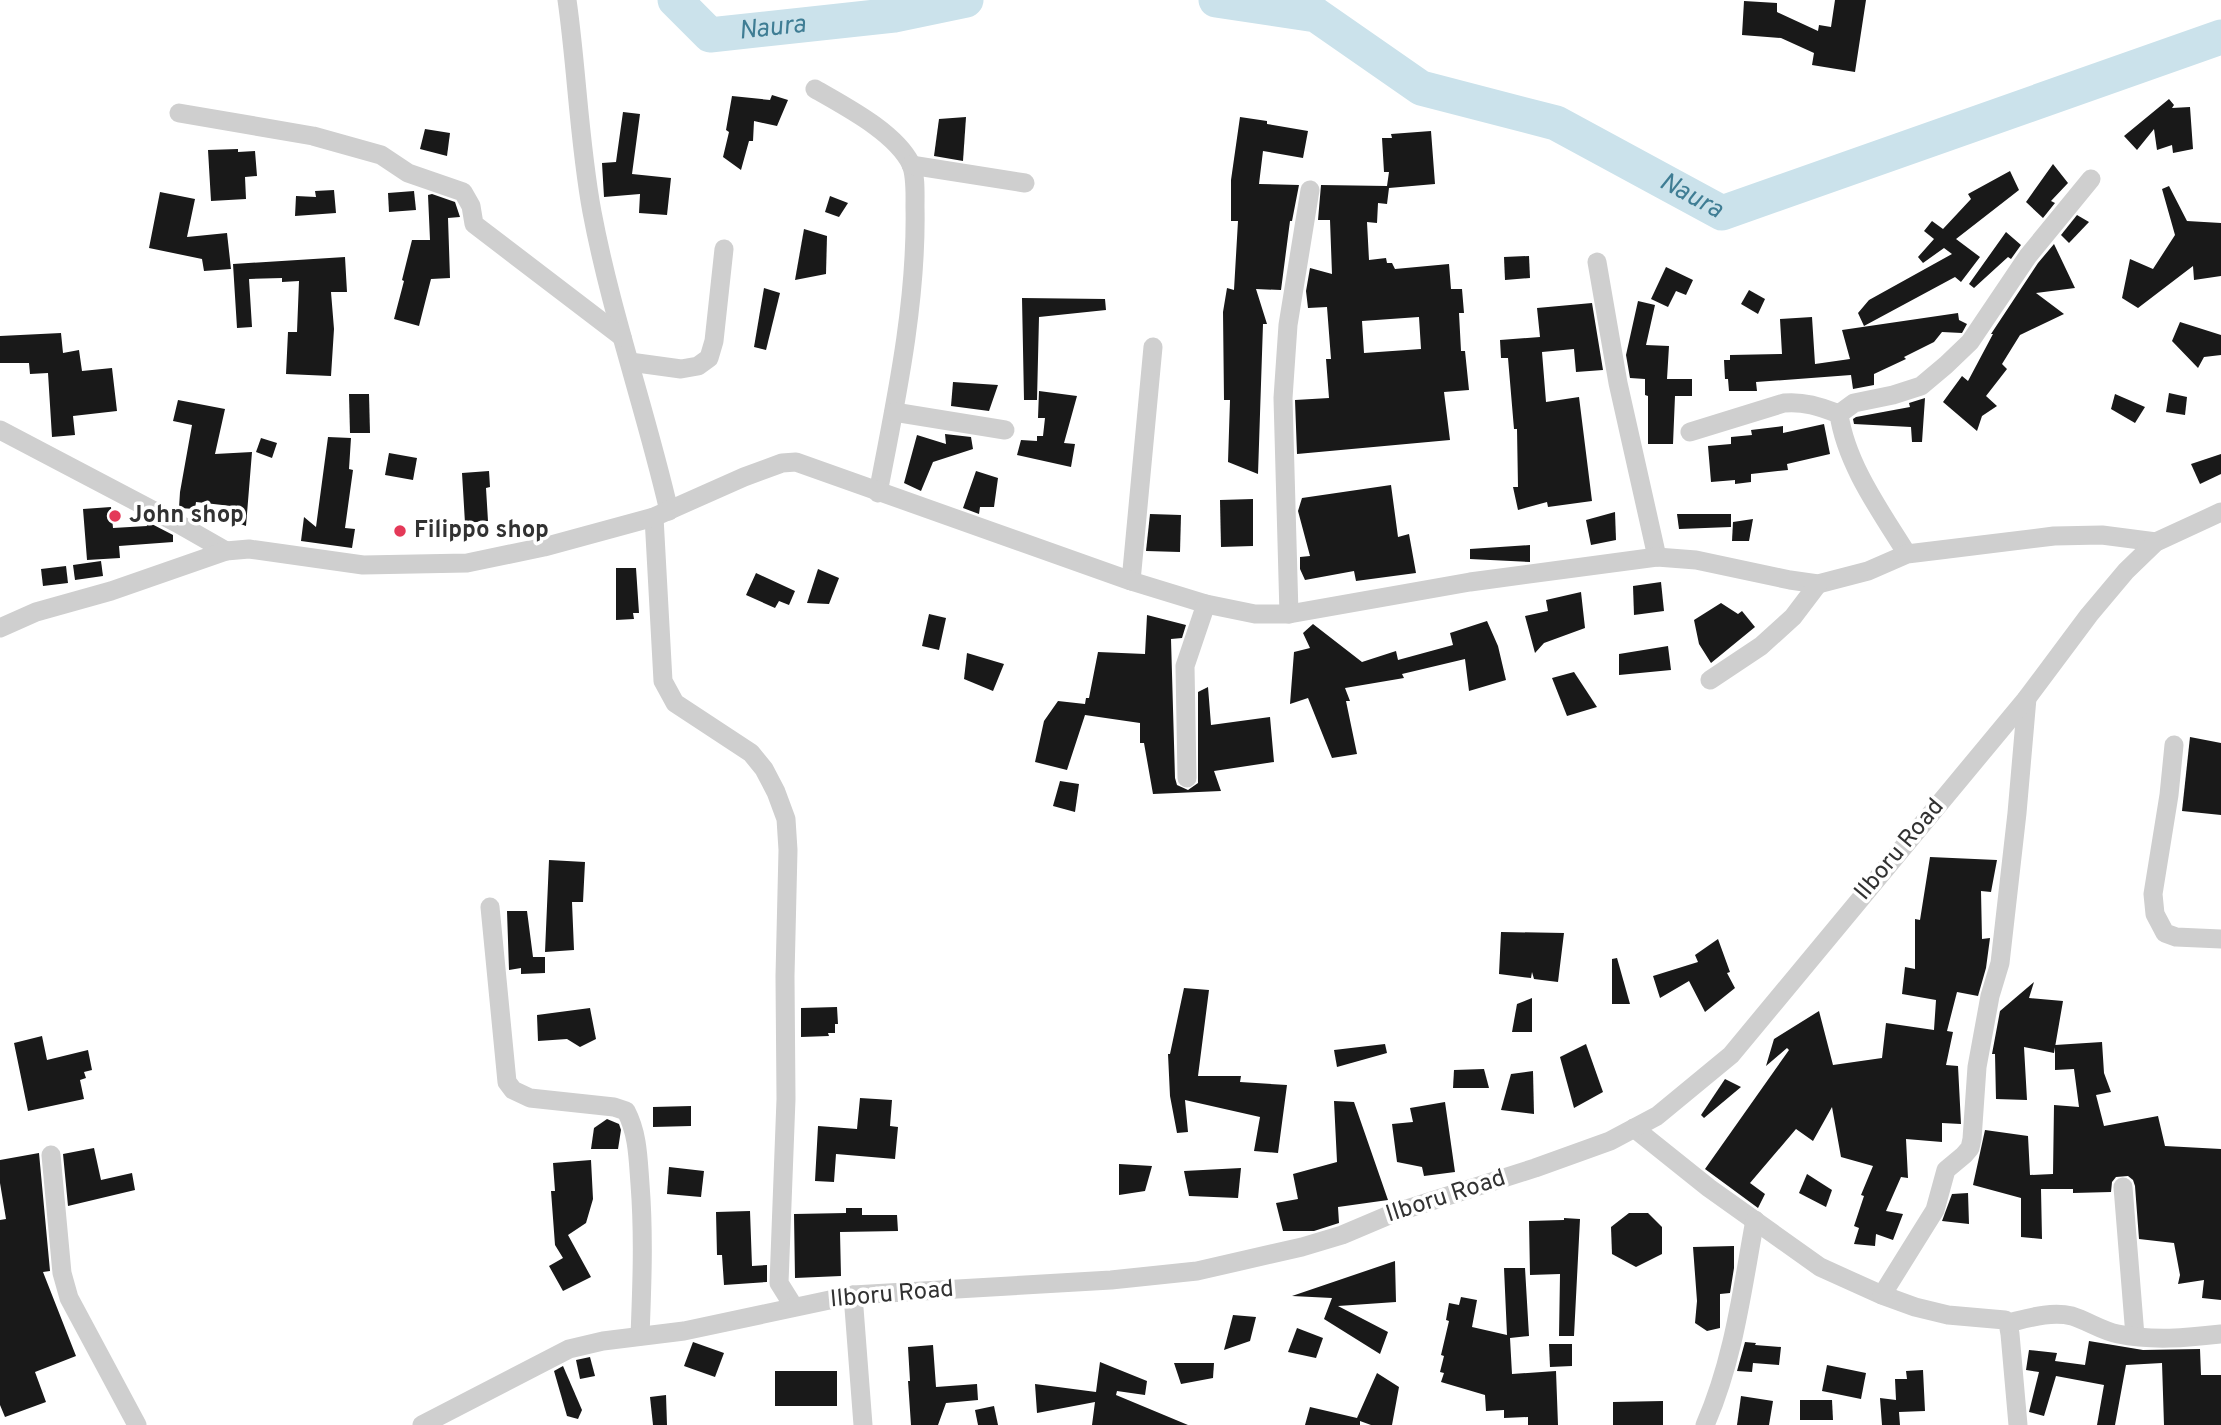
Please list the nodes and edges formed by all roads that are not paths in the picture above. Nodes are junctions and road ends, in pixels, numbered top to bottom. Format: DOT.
graph roads {
  1 [pos="567,0"];
  2 [pos="815,89"];
  3 [pos="179,113"];
  4 [pos="911,165"];
  5 [pos="2091,179"];
  6 [pos="1025,183"];
  7 [pos="1310,190"];
  8 [pos="724,249"];
  9 [pos="1597,262"];
  10 [pos="622,337"];
  11 [pos="1153,347"];
  12 [pos="630,362"];
  13 [pos="894,412"];
  14 [pos="1839,414"];
  15 [pos="0,430"];
  16 [pos="1005,430"];
  17 [pos="1690,432"];
  18 [pos="878,493"];
  19 [pos="2221,512"];
  20 [pos="662,514"];
  21 [pos="2156,542"];
  22 [pos="226,551"];
  23 [pos="1907,554"];
  24 [pos="1657,557"];
  25 [pos="1131,581"];
  26 [pos="1818,584"];
  27 [pos="1206,604"];
  28 [pos="1289,614"];
  29 [pos="0,628"];
  30 [pos="1710,680"];
  31 [pos="2027,698"];
  32 [pos="2174,745"];
  33 [pos="1186,778"];
  34 [pos="490,907"];
  35 [pos="2221,939"];
  36 [pos="1634,1128"];
  37 [pos="51,1155"];
  38 [pos="2123,1187"];
  39 [pos="1755,1220"];
  40 [pos="853,1295"];
  41 [pos="1882,1295"];
  42 [pos="794,1307"];
  43 [pos="2008,1323"];
  44 [pos="2221,1334"];
  45 [pos="640,1336"];
  46 [pos="2134,1336"];
  47 [pos="137,1425"];
  48 [pos="422,1425"];
  49 [pos="863,1425"];
  50 [pos="1705,1425"];
  51 [pos="2018,1425"];
  1 -- 10 [label="street"];
  2 -- 4 [label="street"];
  3 -- 10 [label="street"];
  4 -- 6 [label="street"];
  4 -- 13 [label="street"];
  5 -- 14 [label="street"];
  7 -- 28 [label="street"];
  8 -- 12 [label="street"];
  9 -- 24 [label="street"];
  10 -- 12 [label="street"];
  11 -- 25 [label="street"];
  12 -- 20 [label="street"];
  13 -- 16 [label="street"];
  13 -- 18 [label="street"];
  14 -- 17 [label="street"];
  14 -- 23 [label="street"];
  15 -- 22 [label="street"];
  18 -- 20 [label="street"];
  18 -- 25 [label="street"];
  19 -- 21 [label="street, Ilboru Road"];
  20 -- 22 [label="street"];
  20 -- 42 [label="street"];
  21 -- 23 [label="street"];
  21 -- 31 [label="street, Ilboru Road"];
  22 -- 29 [label="street"];
  23 -- 26 [label="street"];
  24 -- 26 [label="street"];
  24 -- 28 [label="street"];
  25 -- 27 [label="street"];
  26 -- 30 [label="street"];
  27 -- 28 [label="street"];
  27 -- 33 [label="street"];
  31 -- 36 [label="street, Ilboru Road"];
  31 -- 41 [label="street"];
  32 -- 35 [label="street"];
  34 -- 45 [label="street"];
  36 -- 39 [label="street"];
  36 -- 40 [label="street, Ilboru Road"];
  37 -- 47 [label="street"];
  38 -- 46 [label="street"];
  39 -- 41 [label="street"];
  39 -- 50 [label="street"];
  40 -- 42 [label="street, Ilboru Road"];
  40 -- 49 [label="street"];
  41 -- 43 [label="street"];
  42 -- 45 [label="street, Ilboru Road"];
  43 -- 46 [label="street"];
  43 -- 51 [label="street"];
  44 -- 46 [label="street"];
  45 -- 48 [label="street, Ilboru Road"];
}
